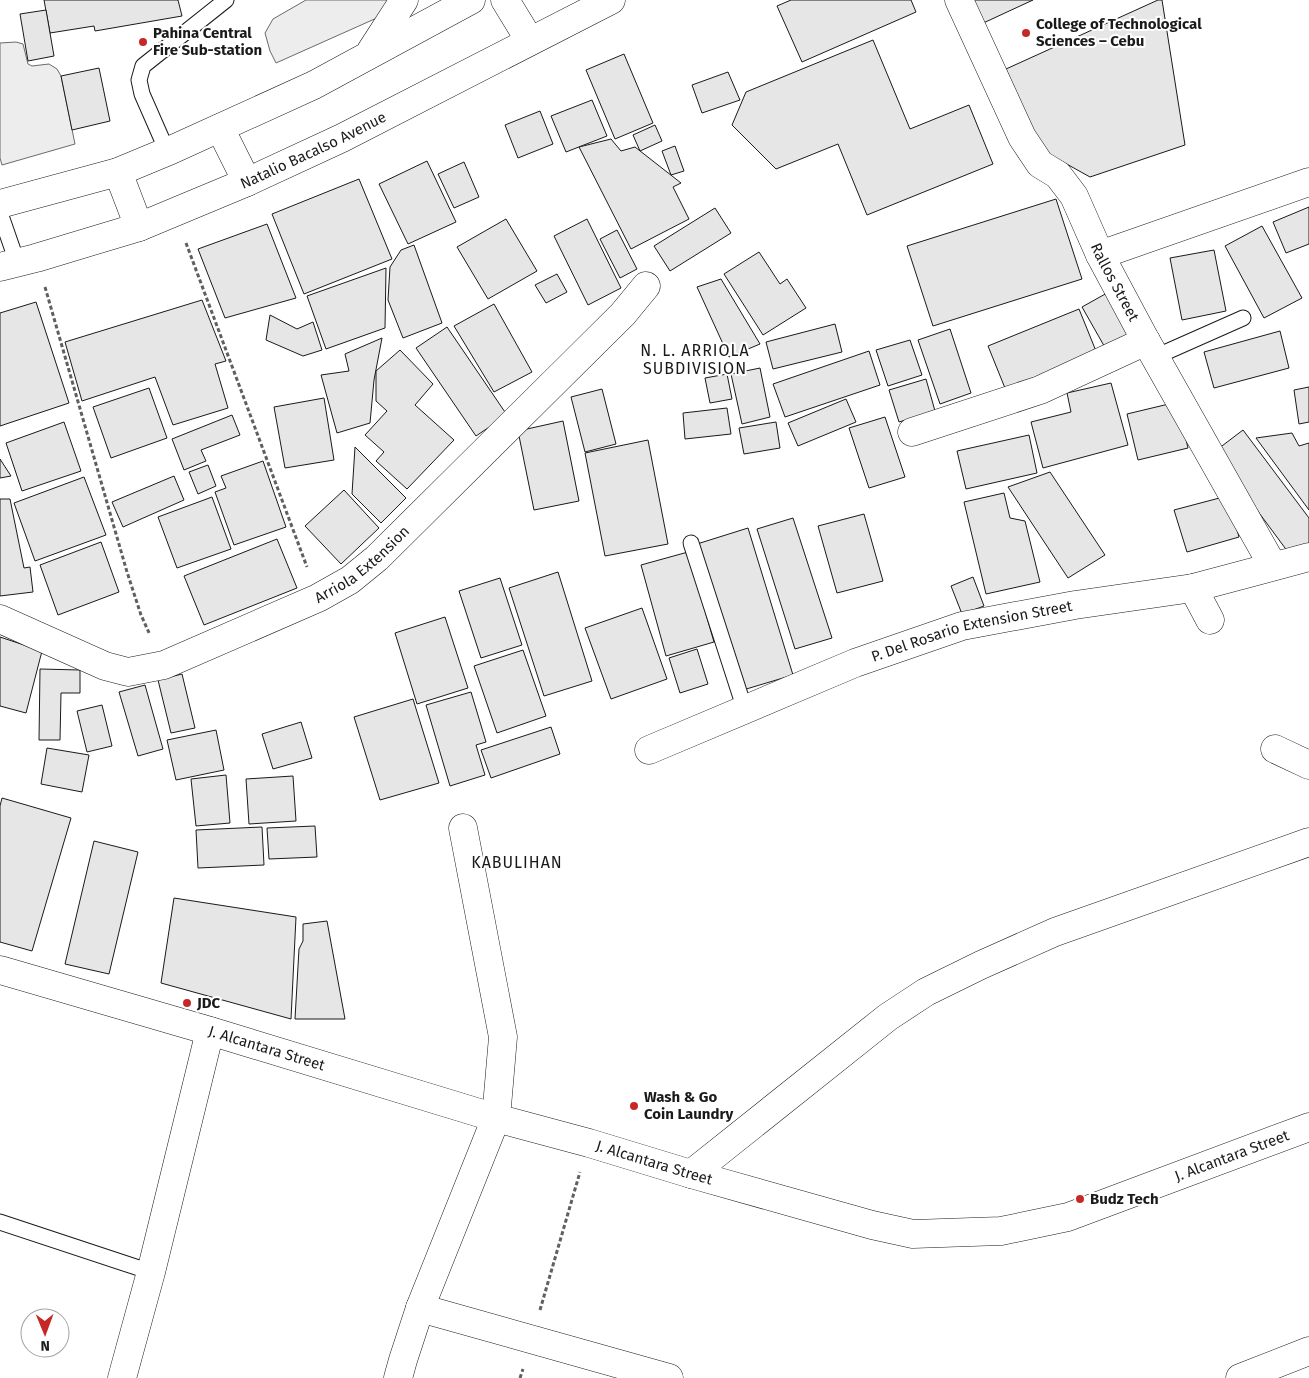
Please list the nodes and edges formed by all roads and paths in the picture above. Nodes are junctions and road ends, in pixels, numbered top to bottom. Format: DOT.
graph roads {
  1 [pos="226,0"];
  2 [pos="404,0"];
  3 [pos="471,0"];
  4 [pos="505,0"];
  5 [pos="611,0"];
  6 [pos="959,0"];
  7 [pos="530,40"];
  8 [pos="369,55"];
  9 [pos="220,128"];
  10 [pos="167,152"];
  11 [pos="118,172"];
  12 [pos="247,182"];
  13 [pos="1309,182"];
  14 [pos="0,204"];
  15 [pos="175,212"];
  16 [pos="0,213"];
  17 [pos="138,227"];
  18 [pos="1100,255"];
  19 [pos="18,262"];
  20 [pos="646,286"];
  21 [pos="1243,318"];
  22 [pos="1150,349"];
  23 [pos="912,432"];
  24 [pos="690,543"];
  25 [pos="1309,557"];
  26 [pos="1273,566"];
  27 [pos="1193,588"];
  28 [pos="318,598"];
  29 [pos="0,618"];
  30 [pos="1210,620"];
  31 [pos="164,665"];
  32 [pos="745,710"];
  33 [pos="1275,749"];
  34 [pos="649,750"];
  35 [pos="1309,765"];
  36 [pos="463,828"];
  37 [pos="1309,842"];
  38 [pos="0,970"];
  39 [pos="210,1031"];
  40 [pos="496,1118"];
  41 [pos="1309,1127"];
  42 [pos="589,1143"];
  43 [pos="691,1174"];
  44 [pos="0,1222"];
  45 [pos="151,1272"];
  46 [pos="420,1308"];
  47 [pos="531,1339"];
  48 [pos="1309,1351"];
  49 [pos="122,1378"];
  50 [pos="398,1378"];
  51 [pos="668,1378"];
  52 [pos="1240,1378"];
  1 -- 10 [label="lane"];
  2 -- 8 [label="street"];
  3 -- 8 [label="street"];
  4 -- 7 [label="street"];
  5 -- 7 [label="street, Natalio Bacalso Avenue"];
  6 -- 18 [label="street, Rallos Street"];
  7 -- 12 [label="street, Natalio Bacalso Avenue"];
  8 -- 9 [label="street"];
  9 -- 10 [label="street"];
  9 -- 12 [label="street"];
  10 -- 11 [label="street"];
  11 -- 14 [label="street"];
  11 -- 17 [label="street"];
  12 -- 15 [label="street, Natalio Bacalso Avenue"];
  13 -- 18 [label="street"];
  15 -- 17 [label="street, Natalio Bacalso Avenue"];
  15 -- 28 [label="path"];
  16 -- 19 [label="lane"];
  17 -- 19 [label="street, Natalio Bacalso Avenue"];
  18 -- 22 [label="street, Rallos Street"];
  19 -- 31 [label="path"];
  20 -- 28 [label="street, Arriola Extension"];
  21 -- 22 [label="lane"];
  22 -- 23 [label="street"];
  22 -- 26 [label="street, Rallos Street"];
  24 -- 32 [label="lane"];
  25 -- 26 [label="street, P. Del Rosario Extension Street"];
  26 -- 27 [label="street, P. Del Rosario Extension Street"];
  27 -- 30 [label="street"];
  27 -- 32 [label="street, P. Del Rosario Extension Street"];
  28 -- 31 [label="street, Arriola Extension"];
  29 -- 31 [label="street, Arriola Extension"];
  32 -- 34 [label="street, P. Del Rosario Extension Street"];
  33 -- 35 [label="street"];
  36 -- 40 [label="street"];
  37 -- 43 [label="street"];
  38 -- 39 [label="street, J. Alcantara Street"];
  39 -- 40 [label="street, J. Alcantara Street"];
  39 -- 45 [label="street"];
  40 -- 42 [label="street, J. Alcantara Street"];
  40 -- 46 [label="street"];
  41 -- 43 [label="street, J. Alcantara Street"];
  42 -- 43 [label="street, J. Alcantara Street"];
  42 -- 47 [label="path"];
  44 -- 45 [label="lane"];
  45 -- 49 [label="street"];
  46 -- 47 [label="street"];
  46 -- 50 [label="street"];
  47 -- 51 [label="street"];
  48 -- 52 [label="street"];
}
